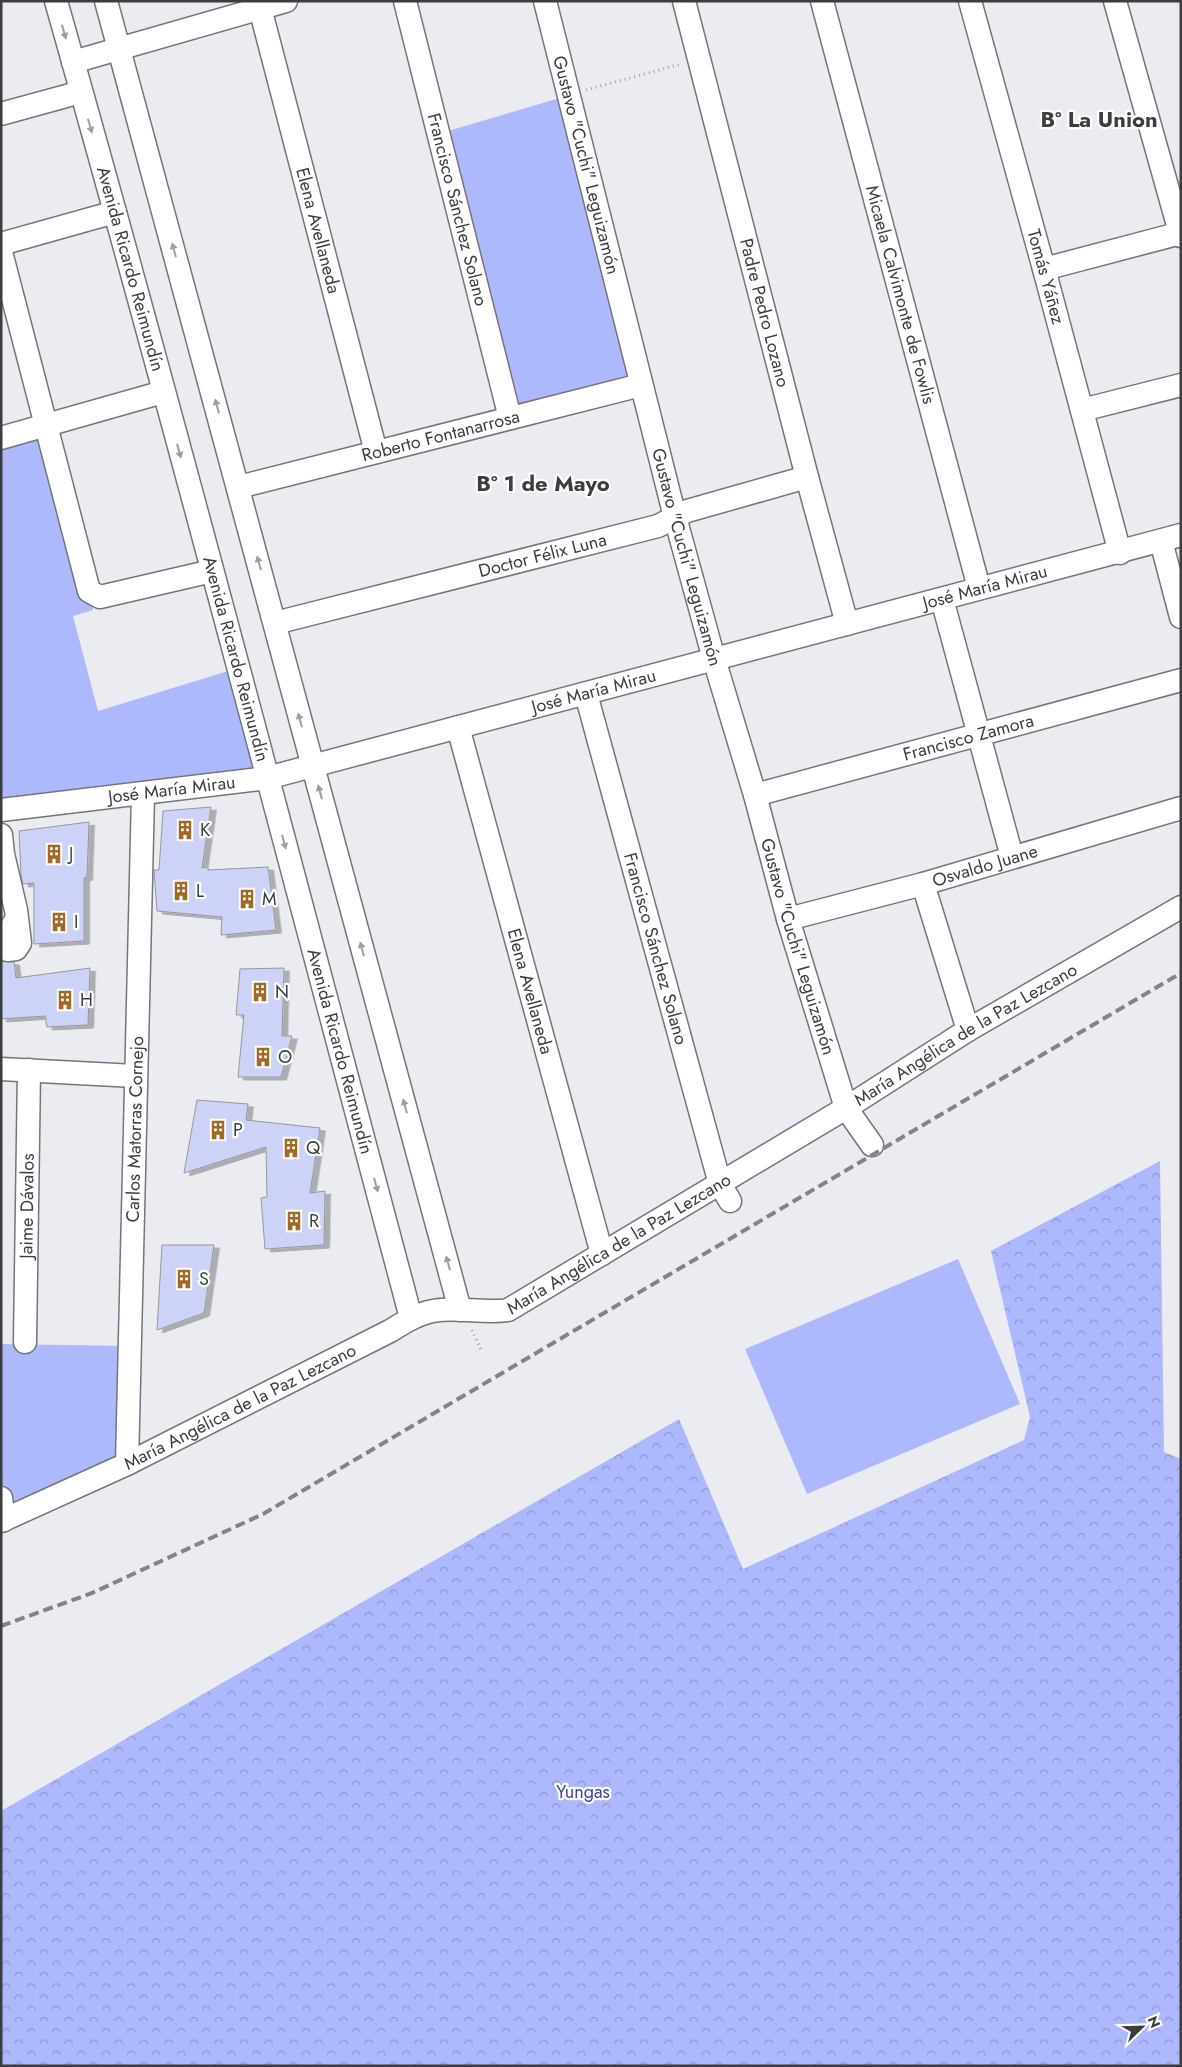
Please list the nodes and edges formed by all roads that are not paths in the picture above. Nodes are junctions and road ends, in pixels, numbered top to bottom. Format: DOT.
graph roads {
  1 [pos="56,1"];
  2 [pos="106,1"];
  3 [pos="286,1"];
  4 [pos="406,1"];
  5 [pos="545,1"];
  6 [pos="684,1"];
  7 [pos="822,1"];
  8 [pos="970,1"];
  9 [pos="1115,1"];
  10 [pos="260,8"];
  11 [pos="119,48"];
  12 [pos="73,62"];
  13 [pos="80,92"];
  14 [pos="1,114"];
  15 [pos="115,212"];
  16 [pos="1181,234"];
  17 [pos="1,244"];
  18 [pos="1,252"];
  19 [pos="1044,269"];
  20 [pos="8,313"];
  21 [pos="641,385"];
  22 [pos="1181,385"];
  23 [pos="163,392"];
  24 [pos="1082,410"];
  25 [pos="510,418"];
  26 [pos="47,426"];
  27 [pos="1,438"];
  28 [pos="376,452"];
  29 [pos="807,477"];
  30 [pos="239,487"];
  31 [pos="675,517"];
  32 [pos="1171,538"];
  33 [pos="1120,553"];
  34 [pos="212,571"];
  35 [pos="979,588"];
  36 [pos="942,599"];
  37 [pos="1181,617"];
  38 [pos="275,623"];
  39 [pos="847,624"];
  40 [pos="714,659"];
  41 [pos="1181,680"];
  42 [pos="586,694"];
  43 [pos="458,727"];
  44 [pos="978,735"];
  45 [pos="313,768"];
  46 [pos="267,778"];
  47 [pos="143,794"];
  48 [pos="756,795"];
  49 [pos="1181,808"];
  50 [pos="1,810"];
  51 [pos="1,835"];
  52 [pos="1012,857"];
  53 [pos="923,884"];
  54 [pos="1181,907"];
  55 [pos="17,918"];
  56 [pos="788,919"];
  57 [pos="968,1030"];
  58 [pos="1,1069"];
  59 [pos="29,1070"];
  60 [pos="135,1076"];
  61 [pos="846,1108"];
  62 [pos="872,1145"];
  63 [pos="725,1192"];
  64 [pos="602,1254"];
  65 [pos="460,1310"];
  66 [pos="411,1318"];
  67 [pos="26,1342"];
  68 [pos="127,1464"];
  69 [pos="1,1498"];
  70 [pos="2,1520"];
  1 -- 12 [label="street, Avenida Ricardo Reimundín, one-way"];
  2 -- 11 [label="street"];
  3 -- 10 [label="street"];
  4 -- 25 [label="street, Francisco Sánchez Solano"];
  5 -- 21 [label="street, Gustavo \"Cuchi\" Leguizamón"];
  6 -- 29 [label="street, Padre Pedro Lozano"];
  7 -- 35 [label="street, Micaela Calvimonte de Fowlis"];
  8 -- 19 [label="street, Tomás Yáñez"];
  9 -- 16 [label="street"];
  10 -- 11 [label="street"];
  10 -- 28 [label="street, Elena Avellaneda"];
  11 -- 12 [label="street"];
  30 -- 11 [label="street, one-way"];
  12 -- 13 [label="street, Avenida Ricardo Reimundín"];
  13 -- 14 [label="street"];
  13 -- 15 [label="street, Avenida Ricardo Reimundín, one-way"];
  15 -- 17 [label="street"];
  15 -- 23 [label="street, Avenida Ricardo Reimundín"];
  16 -- 19 [label="street"];
  18 -- 20 [label="street"];
  19 -- 24 [label="street, Tomás Yáñez"];
  20 -- 26 [label="street"];
  21 -- 25 [label="street, Roberto Fontanarrosa"];
  21 -- 31 [label="street, Gustavo \"Cuchi\" Leguizamón"];
  22 -- 24 [label="street"];
  23 -- 26 [label="street"];
  23 -- 34 [label="street, Avenida Ricardo Reimundín, one-way"];
  24 -- 33 [label="street, Tomás Yáñez"];
  25 -- 28 [label="street, Roberto Fontanarrosa"];
  26 -- 27 [label="street"];
  26 -- 34 [label="street"];
  28 -- 30 [label="street, Roberto Fontanarrosa"];
  29 -- 31 [label="street, Doctor Félix Luna"];
  29 -- 39 [label="street, Padre Pedro Lozano"];
  38 -- 30 [label="street, one-way"];
  31 -- 38 [label="street, Doctor Félix Luna"];
  31 -- 40 [label="street, Gustavo \"Cuchi\" Leguizamón"];
  32 -- 33 [label="street, José María Mirau"];
  32 -- 37 [label="street"];
  33 -- 35 [label="street, José María Mirau"];
  34 -- 46 [label="street, Avenida Ricardo Reimundín"];
  35 -- 36 [label="street, José María Mirau"];
  36 -- 39 [label="street, José María Mirau"];
  36 -- 44 [label="street"];
  45 -- 38 [label="street, one-way"];
  39 -- 40 [label="street, José María Mirau"];
  40 -- 42 [label="street, José María Mirau"];
  40 -- 48 [label="street, Gustavo \"Cuchi\" Leguizamón"];
  41 -- 44 [label="street, Francisco Zamora"];
  42 -- 43 [label="street, José María Mirau"];
  42 -- 63 [label="street, Francisco Sánchez Solano"];
  43 -- 45 [label="street, José María Mirau"];
  43 -- 64 [label="street, Elena Avellaneda"];
  44 -- 48 [label="street, Francisco Zamora"];
  44 -- 52 [label="street"];
  45 -- 46 [label="street, José María Mirau"];
  65 -- 45 [label="street, one-way"];
  46 -- 47 [label="street, José María Mirau"];
  46 -- 66 [label="street, Avenida Ricardo Reimundín, one-way"];
  47 -- 50 [label="street, José María Mirau"];
  47 -- 60 [label="street, Carlos Matorras Cornejo"];
  48 -- 56 [label="street, Gustavo \"Cuchi\" Leguizamón"];
  49 -- 52 [label="street, Osvaldo Juane"];
  51 -- 55 [label="street"];
  52 -- 53 [label="street, Osvaldo Juane"];
  53 -- 56 [label="street, Osvaldo Juane"];
  53 -- 57 [label="street"];
  54 -- 57 [label="street, María Angélica de la Paz Lezcano"];
  56 -- 61 [label="street, Gustavo \"Cuchi\" Leguizamón"];
  57 -- 61 [label="street, María Angélica de la Paz Lezcano"];
  58 -- 59 [label="street"];
  59 -- 60 [label="street"];
  59 -- 67 [label="street, Jaime Dávalos"];
  60 -- 68 [label="street, Carlos Matorras Cornejo"];
  61 -- 62 [label="street, Gustavo \"Cuchi\" Leguizamón"];
  61 -- 63 [label="street, María Angélica de la Paz Lezcano"];
  63 -- 64 [label="street, María Angélica de la Paz Lezcano"];
  64 -- 65 [label="street, María Angélica de la Paz Lezcano"];
  65 -- 66 [label="street, María Angélica de la Paz Lezcano"];
  66 -- 68 [label="street, María Angélica de la Paz Lezcano"];
  68 -- 70 [label="street, María Angélica de la Paz Lezcano"];
  69 -- 70 [label="street"];
}
